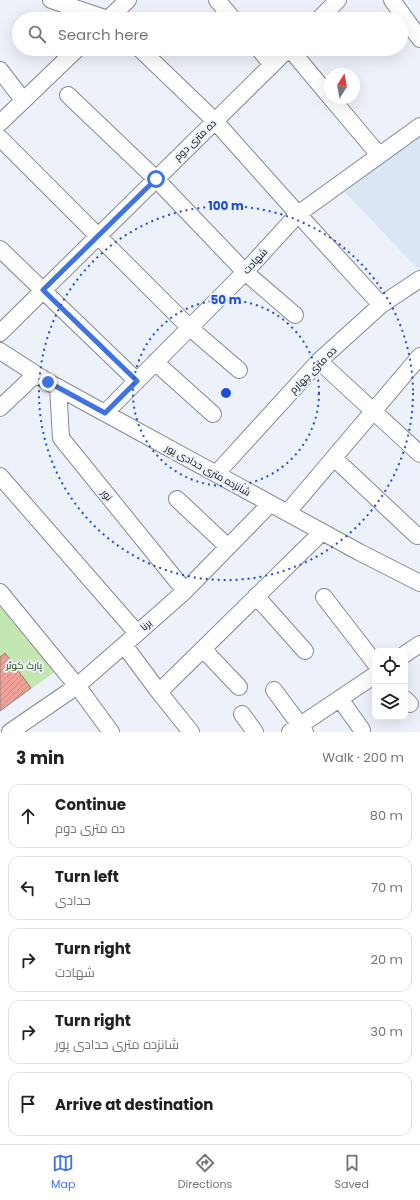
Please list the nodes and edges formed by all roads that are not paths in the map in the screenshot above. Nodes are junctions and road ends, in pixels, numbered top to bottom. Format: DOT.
graph roads {
  1 [pos="51,0"];
  2 [pos="128,0"];
  3 [pos="218,0"];
  4 [pos="392,0"];
  5 [pos="334,1"];
  6 [pos="87,12"];
  7 [pos="115,12"];
  8 [pos="228,12"];
  9 [pos="325,12"];
  10 [pos="401,12"];
  11 [pos="408,22"];
  12 [pos="420,39"];
  13 [pos="70,56"];
  14 [pos="147,56"];
  15 [pos="265,56"];
  16 [pos="282,56"];
  17 [pos="295,56"];
  18 [pos="272,65"];
  19 [pos="0,70"];
  20 [pos="324,89"];
  21 [pos="68,95"];
  22 [pos="24,100"];
  23 [pos="337,104"];
  24 [pos="215,121"];
  25 [pos="0,123"];
  26 [pos="420,126"];
  27 [pos="0,138"];
  28 [pos="379,155"];
  29 [pos="156,179"];
  30 [pos="298,214"];
  31 [pos="98,236"];
  32 [pos="0,249"];
  33 [pos="245,272"];
  34 [pos="420,279"];
  35 [pos="43,290"];
  36 [pos="381,305"];
  37 [pos="294,315"];
  38 [pos="190,328"];
  39 [pos="0,333"];
  40 [pos="0,351"];
  41 [pos="419,359"];
  42 [pos="156,362"];
  43 [pos="319,362"];
  44 [pos="239,370"];
  45 [pos="36,374"];
  46 [pos="137,381"];
  47 [pos="58,387"];
  48 [pos="0,408"];
  49 [pos="374,411"];
  50 [pos="105,413"];
  51 [pos="213,414"];
  52 [pos="420,454"];
  53 [pos="334,458"];
  54 [pos="216,474"];
  55 [pos="0,476"];
  56 [pos="177,499"];
  57 [pos="270,504"];
  58 [pos="287,513"];
  59 [pos="322,532"];
  60 [pos="417,536"];
  61 [pos="228,547"];
  62 [pos="420,583"];
  63 [pos="185,590"];
  64 [pos="0,592"];
  65 [pos="256,596"];
  66 [pos="324,597"];
  67 [pos="137,633"];
  68 [pos="124,645"];
  69 [pos="420,646"];
  70 [pos="203,649"];
  71 [pos="305,650"];
  72 [pos="408,652"];
  73 [pos="372,659"];
  74 [pos="372,677"];
  75 [pos="77,686"];
  76 [pos="239,687"];
  77 [pos="274,690"];
  78 [pos="159,692"];
  79 [pos="340,698"];
  80 [pos="242,714"];
  81 [pos="32,726"];
  82 [pos="299,730"];
  83 [pos="362,730"];
  84 [pos="10,732"];
  85 [pos="111,732"];
  86 [pos="191,732"];
  87 [pos="255,732"];
  1 -- 6 [label="street"];
  2 -- 7 [label="street"];
  3 -- 8 [label="street"];
  4 -- 10 [label="street"];
  5 -- 9 [label="street"];
  11 -- 12 [label="street"];
  13 -- 22 [label="street"];
  14 -- 24 [label="street"];
  15 -- 18 [label="street"];
  16 -- 18 [label="street, ده متری دوم"];
  17 -- 20 [label="street"];
  18 -- 24 [label="street, ده متری دوم"];
  19 -- 22 [label="street"];
  21 -- 29 [label="street"];
  22 -- 25 [label="street"];
  23 -- 28 [label="street"];
  24 -- 29 [label="street, ده متری دوم"];
  24 -- 30 [label="street"];
  26 -- 28 [label="street, شهادت"];
  27 -- 31 [label="street"];
  28 -- 30 [label="street, شهادت"];
  29 -- 31 [label="street, ده متری دوم"];
  29 -- 33 [label="street"];
  30 -- 33 [label="street, شهادت"];
  30 -- 36 [label="street"];
  31 -- 35 [label="street, ده متری دوم"];
  31 -- 38 [label="street"];
  32 -- 35 [label="street"];
  33 -- 37 [label="street"];
  33 -- 38 [label="street, شهادت"];
  34 -- 36 [label="street, ده متری چهارم"];
  35 -- 39 [label="street, ده متری دوم"];
  35 -- 46 [label="street"];
  36 -- 43 [label="street, ده متری چهارم"];
  38 -- 42 [label="street, شهادت"];
  38 -- 44 [label="street"];
  40 -- 45 [label="street, شانزده متری حدادی پور"];
  41 -- 49 [label="street"];
  42 -- 46 [label="street, شهادت"];
  42 -- 51 [label="street"];
  43 -- 49 [label="street"];
  43 -- 54 [label="street, ده متری چهارم"];
  45 -- 47 [label="street, شانزده متری حدادی پور"];
  45 -- 48 [label="street"];
  46 -- 50 [label="street, شهادت"];
  47 -- 50 [label="street, شانزده متری حدادی پور"];
  47 -- 63 [label="street, نور"];
  49 -- 52 [label="street"];
  49 -- 53 [label="street"];
  50 -- 54 [label="street, شانزده متری حدادی پور"];
  53 -- 58 [label="street"];
  53 -- 60 [label="street"];
  54 -- 57 [label="street, شانزده متری حدادی پور"];
  55 -- 67 [label="street"];
  56 -- 61 [label="street"];
  57 -- 58 [label="street, شانزده متری حدادی پور"];
  57 -- 61 [label="street, برنا"];
  58 -- 59 [label="street, شانزده متری حدادی پور"];
  59 -- 62 [label="street, شانزده متری حدادی پور"];
  59 -- 65 [label="street"];
  61 -- 63 [label="street, برنا"];
  63 -- 67 [label="street, برنا"];
  64 -- 75 [label="street"];
  65 -- 70 [label="street"];
  65 -- 71 [label="street"];
  66 -- 73 [label="street"];
  67 -- 68 [label="street, برنا"];
  68 -- 75 [label="street, برنا"];
  68 -- 78 [label="street"];
  69 -- 72 [label="street"];
  70 -- 76 [label="street"];
  70 -- 78 [label="street"];
  74 -- 79 [label="street"];
  75 -- 81 [label="street, برنا"];
  75 -- 85 [label="street"];
  77 -- 82 [label="street"];
  78 -- 86 [label="street"];
  79 -- 82 [label="street"];
  79 -- 83 [label="street"];
  80 -- 87 [label="street"];
  81 -- 84 [label="street, برنا"];
}
